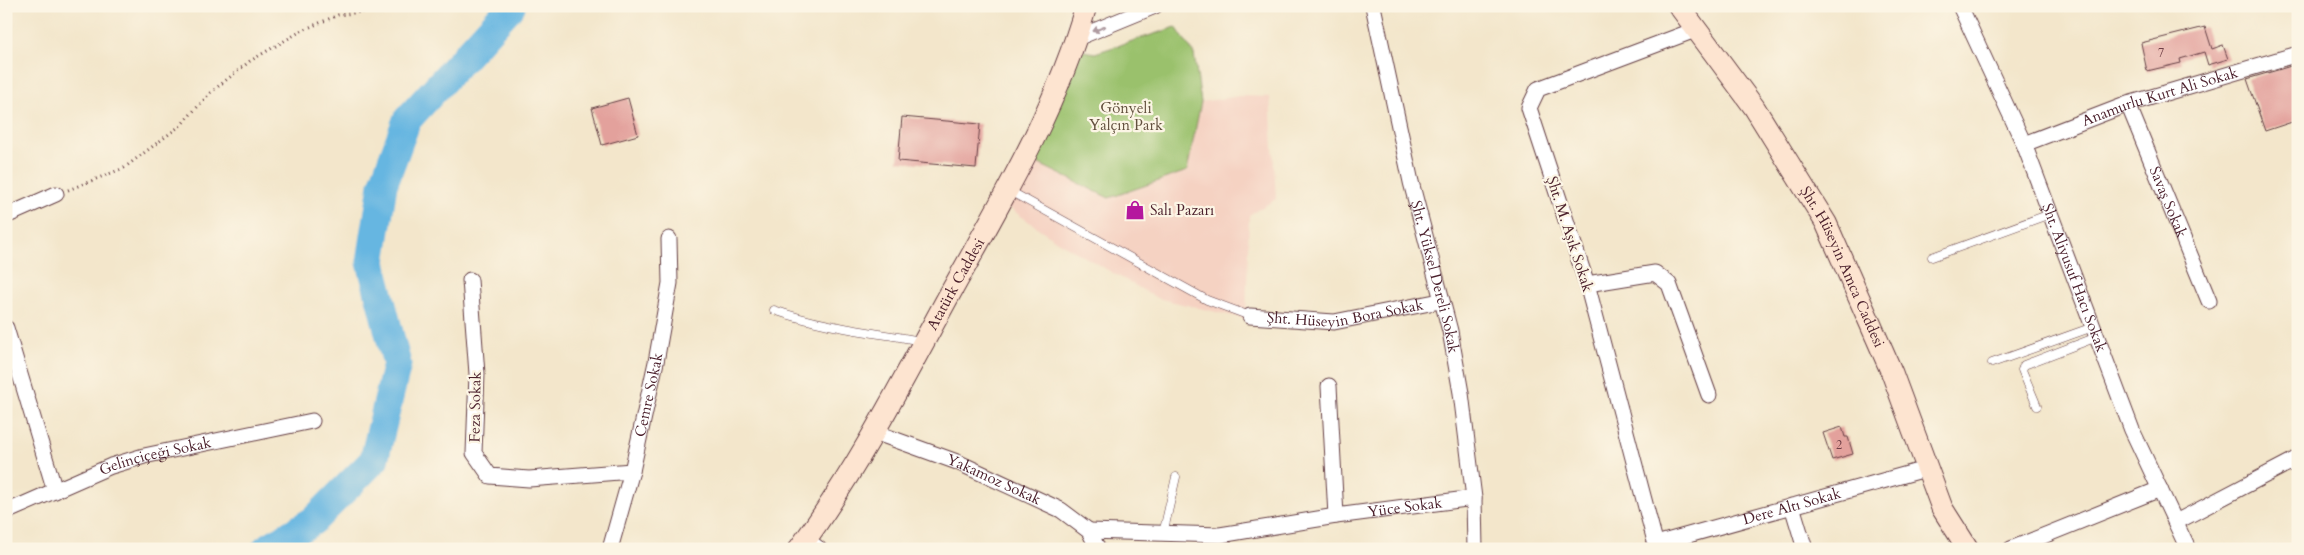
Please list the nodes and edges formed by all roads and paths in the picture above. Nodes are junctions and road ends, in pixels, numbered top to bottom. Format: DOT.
graph roads {
  1 [pos="409,6"];
  2 [pos="1086,6"];
  3 [pos="1154,6"];
  4 [pos="1373,6"];
  5 [pos="1679,6"];
  6 [pos="1960,6"];
  7 [pos="1696,30"];
  8 [pos="1077,38"];
  9 [pos="2298,54"];
  10 [pos="2128,104"];
  11 [pos="2024,144"];
  12 [pos="1008,190"];
  13 [pos="56,194"];
  14 [pos="2050,214"];
  15 [pos="6,216"];
  16 [pos="669,239"];
  17 [pos="1932,257"];
  18 [pos="470,280"];
  19 [pos="1587,284"];
  20 [pos="1440,301"];
  21 [pos="2209,301"];
  22 [pos="774,310"];
  23 [pos="1250,316"];
  24 [pos="6,328"];
  25 [pos="2095,332"];
  26 [pos="924,342"];
  27 [pos="1992,363"];
  28 [pos="1329,386"];
  29 [pos="1709,395"];
  30 [pos="2037,406"];
  31 [pos="312,421"];
  32 [pos="874,432"];
  33 [pos="2298,458"];
  34 [pos="1929,468"];
  35 [pos="632,471"];
  36 [pos="1176,477"];
  37 [pos="2160,489"];
  38 [pos="55,491"];
  39 [pos="1474,498"];
  40 [pos="1792,506"];
  41 [pos="6,512"];
  42 [pos="1336,516"];
  43 [pos="2176,522"];
  44 [pos="1089,531"];
  45 [pos="1163,534"];
  46 [pos="808,546"];
  47 [pos="1657,547"];
  48 [pos="610,549"];
  49 [pos="1098,549"];
  50 [pos="1475,549"];
  51 [pos="1805,549"];
  52 [pos="1968,549"];
  53 [pos="2012,549"];
  54 [pos="2188,549"];
  1 -- 13 [label="path"];
  2 -- 8 [label="street, Atatürk Caddesi"];
  3 -- 8 [label="street, one-way"];
  4 -- 20 [label="street, Şht. Yüksel Dereli Sokak"];
  5 -- 7 [label="street, Şht. Hüseyin Amca Caddesi"];
  6 -- 11 [label="street, Şht. Aliyusuf Hacı Sokak"];
  7 -- 19 [label="street, Şht. M. Aşık Sokak"];
  7 -- 34 [label="street, Şht. Hüseyin Amca Caddesi"];
  8 -- 12 [label="street, Atatürk Caddesi"];
  9 -- 10 [label="street, Anamurlu Kurt Ali Sokak"];
  10 -- 11 [label="street, Anamurlu Kurt Ali Sokak"];
  10 -- 21 [label="street, Savaş Sokak"];
  11 -- 14 [label="street, Şht. Aliyusuf Hacı Sokak"];
  12 -- 23 [label="lane"];
  12 -- 26 [label="street, Atatürk Caddesi"];
  13 -- 15 [label="street"];
  14 -- 17 [label="lane"];
  14 -- 25 [label="street, Şht. Aliyusuf Hacı Sokak"];
  16 -- 35 [label="street, Cemre Sokak"];
  18 -- 35 [label="street, Feza Sokak"];
  19 -- 29 [label="street"];
  19 -- 47 [label="street, Şht. M. Aşık Sokak"];
  20 -- 23 [label="street, Şht. Hüseyin Bora Sokak"];
  20 -- 39 [label="street, Şht. Yüksel Dereli Sokak"];
  22 -- 26 [label="lane"];
  24 -- 38 [label="street"];
  25 -- 27 [label="lane"];
  25 -- 30 [label="lane"];
  25 -- 37 [label="street, Şht. Aliyusuf Hacı Sokak"];
  26 -- 32 [label="street, Atatürk Caddesi"];
  28 -- 42 [label="street"];
  31 -- 38 [label="street, Gelinçiçeği Sokak"];
  32 -- 44 [label="street, Yakamoz Sokak"];
  32 -- 46 [label="street, Atatürk Caddesi"];
  33 -- 43 [label="street"];
  34 -- 40 [label="street, Dere Altı Sokak"];
  34 -- 52 [label="street, Şht. Hüseyin Amca Caddesi"];
  35 -- 48 [label="street, Cemre Sokak"];
  36 -- 45 [label="lane"];
  37 -- 43 [label="street, Şht. Aliyusuf Hacı Sokak"];
  37 -- 53 [label="street"];
  38 -- 41 [label="street, Gelinçiçeği Sokak"];
  39 -- 42 [label="street, Yüce Sokak"];
  39 -- 50 [label="street, Şht. Yüksel Dereli Sokak"];
  40 -- 47 [label="street, Dere Altı Sokak"];
  40 -- 51 [label="street"];
  42 -- 45 [label="street, Yüce Sokak"];
  43 -- 54 [label="street, Şht. Aliyusuf Hacı Sokak"];
  44 -- 45 [label="street"];
  44 -- 49 [label="street, Yakamoz Sokak"];
}
